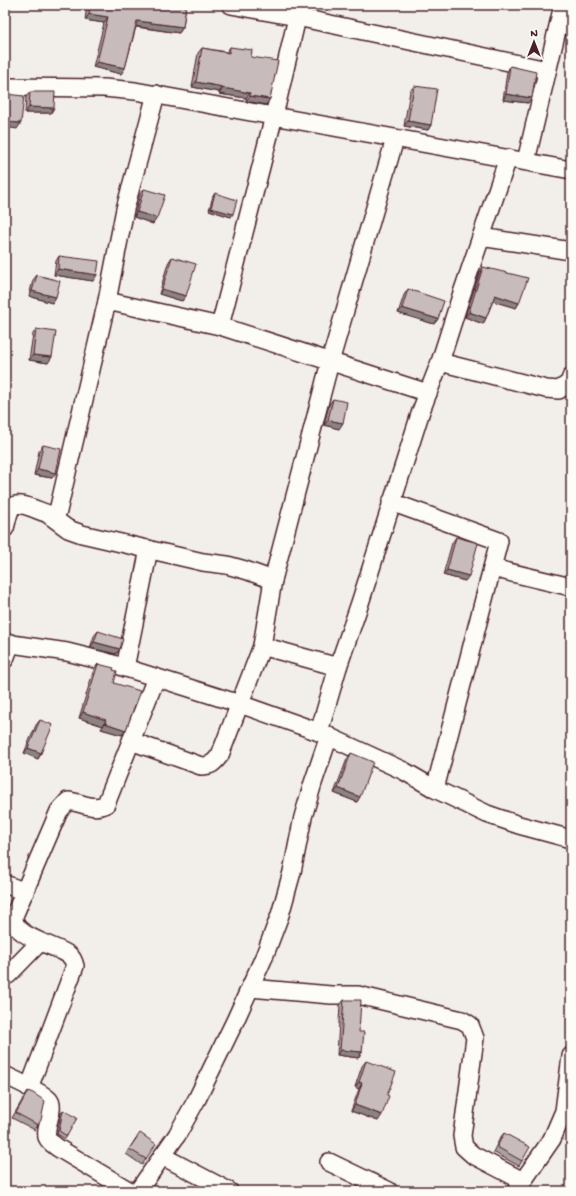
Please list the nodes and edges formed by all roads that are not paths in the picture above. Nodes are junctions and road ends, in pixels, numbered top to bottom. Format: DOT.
graph roads {
  1 [pos="230,5"];
  2 [pos="563,5"];
  3 [pos="298,11"];
  4 [pos="547,70"];
  5 [pos="5,87"];
  6 [pos="156,94"];
  7 [pos="274,116"];
  8 [pos="395,139"];
  9 [pos="508,158"];
  10 [pos="526,162"];
  11 [pos="571,170"];
  12 [pos="481,237"];
  13 [pos="571,251"];
  14 [pos="107,300"];
  15 [pos="220,326"];
  16 [pos="330,362"];
  17 [pos="440,362"];
  18 [pos="571,377"];
  19 [pos="428,393"];
  20 [pos="391,502"];
  21 [pos="49,515"];
  22 [pos="5,528"];
  23 [pos="149,550"];
  24 [pos="492,568"];
  25 [pos="273,580"];
  26 [pos="571,587"];
  27 [pos="8,643"];
  28 [pos="262,646"];
  29 [pos="5,659"];
  30 [pos="338,667"];
  31 [pos="125,668"];
  32 [pos="156,678"];
  33 [pos="240,704"];
  34 [pos="324,734"];
  35 [pos="131,741"];
  36 [pos="435,789"];
  37 [pos="571,840"];
  38 [pos="5,884"];
  39 [pos="25,892"];
  40 [pos="40,942"];
  41 [pos="5,975"];
  42 [pos="250,988"];
  43 [pos="571,1056"];
  44 [pos="5,1075"];
  45 [pos="29,1088"];
  46 [pos="162,1156"];
  47 [pos="329,1162"];
  48 [pos="520,1186"];
  49 [pos="130,1191"];
  50 [pos="138,1191"];
  51 [pos="229,1191"];
  52 [pos="389,1191"];
  1 -- 3 [label="street"];
  2 -- 4 [label="street"];
  3 -- 4 [label="street"];
  3 -- 7 [label="street"];
  4 -- 10 [label="street"];
  5 -- 6 [label="street"];
  6 -- 7 [label="street"];
  6 -- 14 [label="street"];
  7 -- 8 [label="street"];
  7 -- 15 [label="street"];
  8 -- 9 [label="street"];
  8 -- 16 [label="street"];
  9 -- 10 [label="street"];
  9 -- 12 [label="street"];
  10 -- 11 [label="street"];
  12 -- 13 [label="street"];
  12 -- 17 [label="street"];
  14 -- 15 [label="street"];
  14 -- 21 [label="street"];
  15 -- 16 [label="street"];
  16 -- 19 [label="street"];
  16 -- 25 [label="street"];
  17 -- 18 [label="street"];
  17 -- 19 [label="street"];
  19 -- 20 [label="street"];
  20 -- 24 [label="street"];
  20 -- 30 [label="street"];
  21 -- 22 [label="street"];
  21 -- 23 [label="street"];
  23 -- 25 [label="street"];
  23 -- 31 [label="street"];
  24 -- 26 [label="street"];
  24 -- 36 [label="street"];
  25 -- 28 [label="street"];
  27 -- 29 [label="street"];
  27 -- 31 [label="street"];
  28 -- 30 [label="street"];
  28 -- 33 [label="street"];
  30 -- 34 [label="street"];
  31 -- 32 [label="street"];
  32 -- 33 [label="street"];
  32 -- 35 [label="street"];
  33 -- 34 [label="street"];
  33 -- 35 [label="street"];
  34 -- 36 [label="street"];
  34 -- 42 [label="street"];
  35 -- 39 [label="street"];
  36 -- 37 [label="street"];
  38 -- 39 [label="street"];
  39 -- 40 [label="street"];
  40 -- 41 [label="street"];
  40 -- 45 [label="street"];
  42 -- 46 [label="street"];
  42 -- 48 [label="street"];
  43 -- 48 [label="street"];
  44 -- 45 [label="street"];
  45 -- 49 [label="street"];
  46 -- 50 [label="street"];
  46 -- 51 [label="street"];
  47 -- 52 [label="street"];
}
